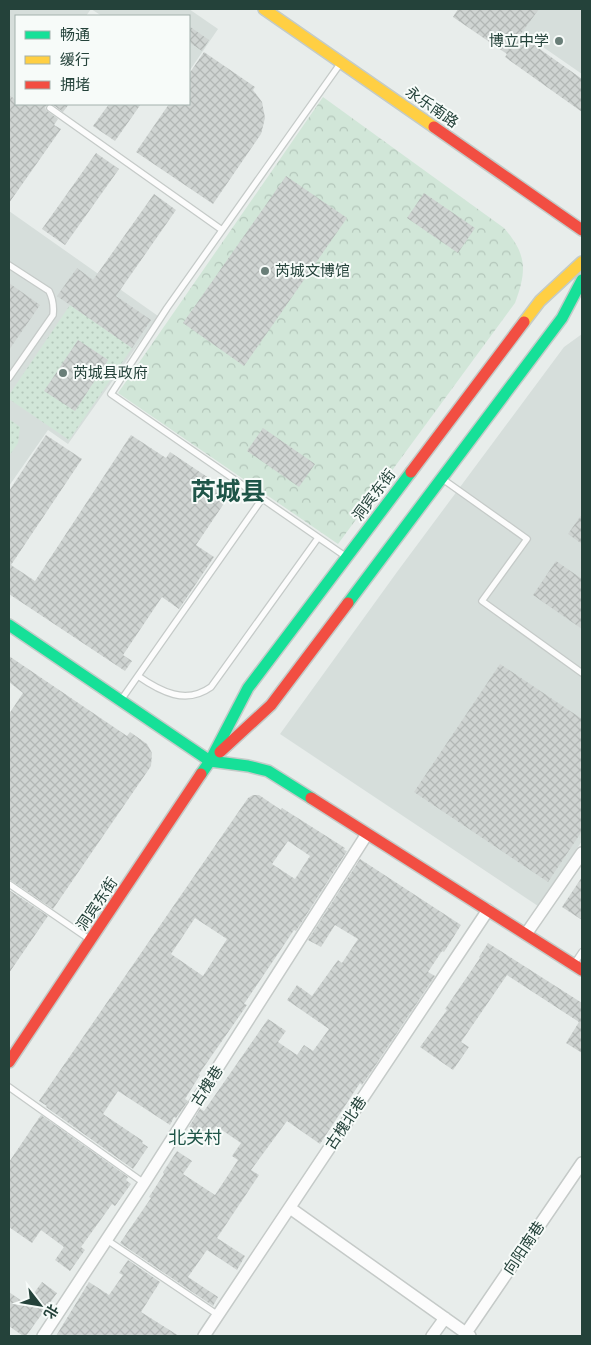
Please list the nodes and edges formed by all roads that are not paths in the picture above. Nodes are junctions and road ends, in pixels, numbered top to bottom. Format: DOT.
graph roads {
  1 [pos="264,9"];
  2 [pos="341,62"];
  3 [pos="50,108"];
  4 [pos="222,230"];
  5 [pos="582,230"];
  6 [pos="582,262"];
  7 [pos="9,265"];
  8 [pos="582,280"];
  9 [pos="9,378"];
  10 [pos="442,478"];
  11 [pos="262,499"];
  12 [pos="318,538"];
  13 [pos="346,558"];
  14 [pos="9,625"];
  15 [pos="582,673"];
  16 [pos="138,676"];
  17 [pos="120,701"];
  18 [pos="210,761"];
  19 [pos="367,834"];
  20 [pos="582,852"];
  21 [pos="9,884"];
  22 [pos="488,910"];
  23 [pos="526,934"];
  24 [pos="91,940"];
  25 [pos="582,952"];
  26 [pos="578,967"];
  27 [pos="9,1062"];
  28 [pos="9,1087"];
  29 [pos="582,1163"];
  30 [pos="144,1183"];
  31 [pos="290,1208"];
  32 [pos="107,1240"];
  33 [pos="218,1315"];
  34 [pos="444,1318"];
  35 [pos="468,1335"];
  36 [pos="43,1336"];
  37 [pos="204,1336"];
  38 [pos="432,1336"];
  1 -- 2 [label="main road, 永乐南路"];
  2 -- 4 [label="lane"];
  2 -- 5 [label="main road, 永乐南路"];
  3 -- 4 [label="lane"];
  4 -- 11 [label="lane"];
  6 -- 13 [label="main road, 洞宾东街"];
  7 -- 9 [label="lane"];
  8 -- 10 [label="main road, 洞宾东街"];
  10 -- 15 [label="lane"];
  10 -- 18 [label="main road, 洞宾东街"];
  11 -- 12 [label="lane"];
  11 -- 16 [label="lane"];
  12 -- 13 [label="lane"];
  12 -- 16 [label="lane"];
  13 -- 18 [label="main road, 洞宾东街"];
  14 -- 17 [label="main road"];
  16 -- 17 [label="lane"];
  17 -- 18 [label="main road"];
  18 -- 19 [label="main road"];
  18 -- 24 [label="main road, 洞宾东街"];
  19 -- 22 [label="main road"];
  19 -- 30 [label="street, 古槐巷"];
  20 -- 23 [label="street"];
  21 -- 24 [label="lane"];
  22 -- 23 [label="main road"];
  22 -- 31 [label="street, 古槐北巷"];
  23 -- 26 [label="main road"];
  24 -- 27 [label="main road, 洞宾东街"];
  25 -- 26 [label="lane"];
  28 -- 30 [label="lane"];
  29 -- 35 [label="street, 向阳南巷"];
  30 -- 32 [label="street, 古槐巷"];
  31 -- 33 [label="street, 古槐北巷"];
  31 -- 34 [label="street"];
  32 -- 33 [label="lane"];
  32 -- 36 [label="street, 古槐巷"];
  33 -- 37 [label="street, 古槐北巷"];
  34 -- 35 [label="street"];
  34 -- 38 [label="street"];
}
